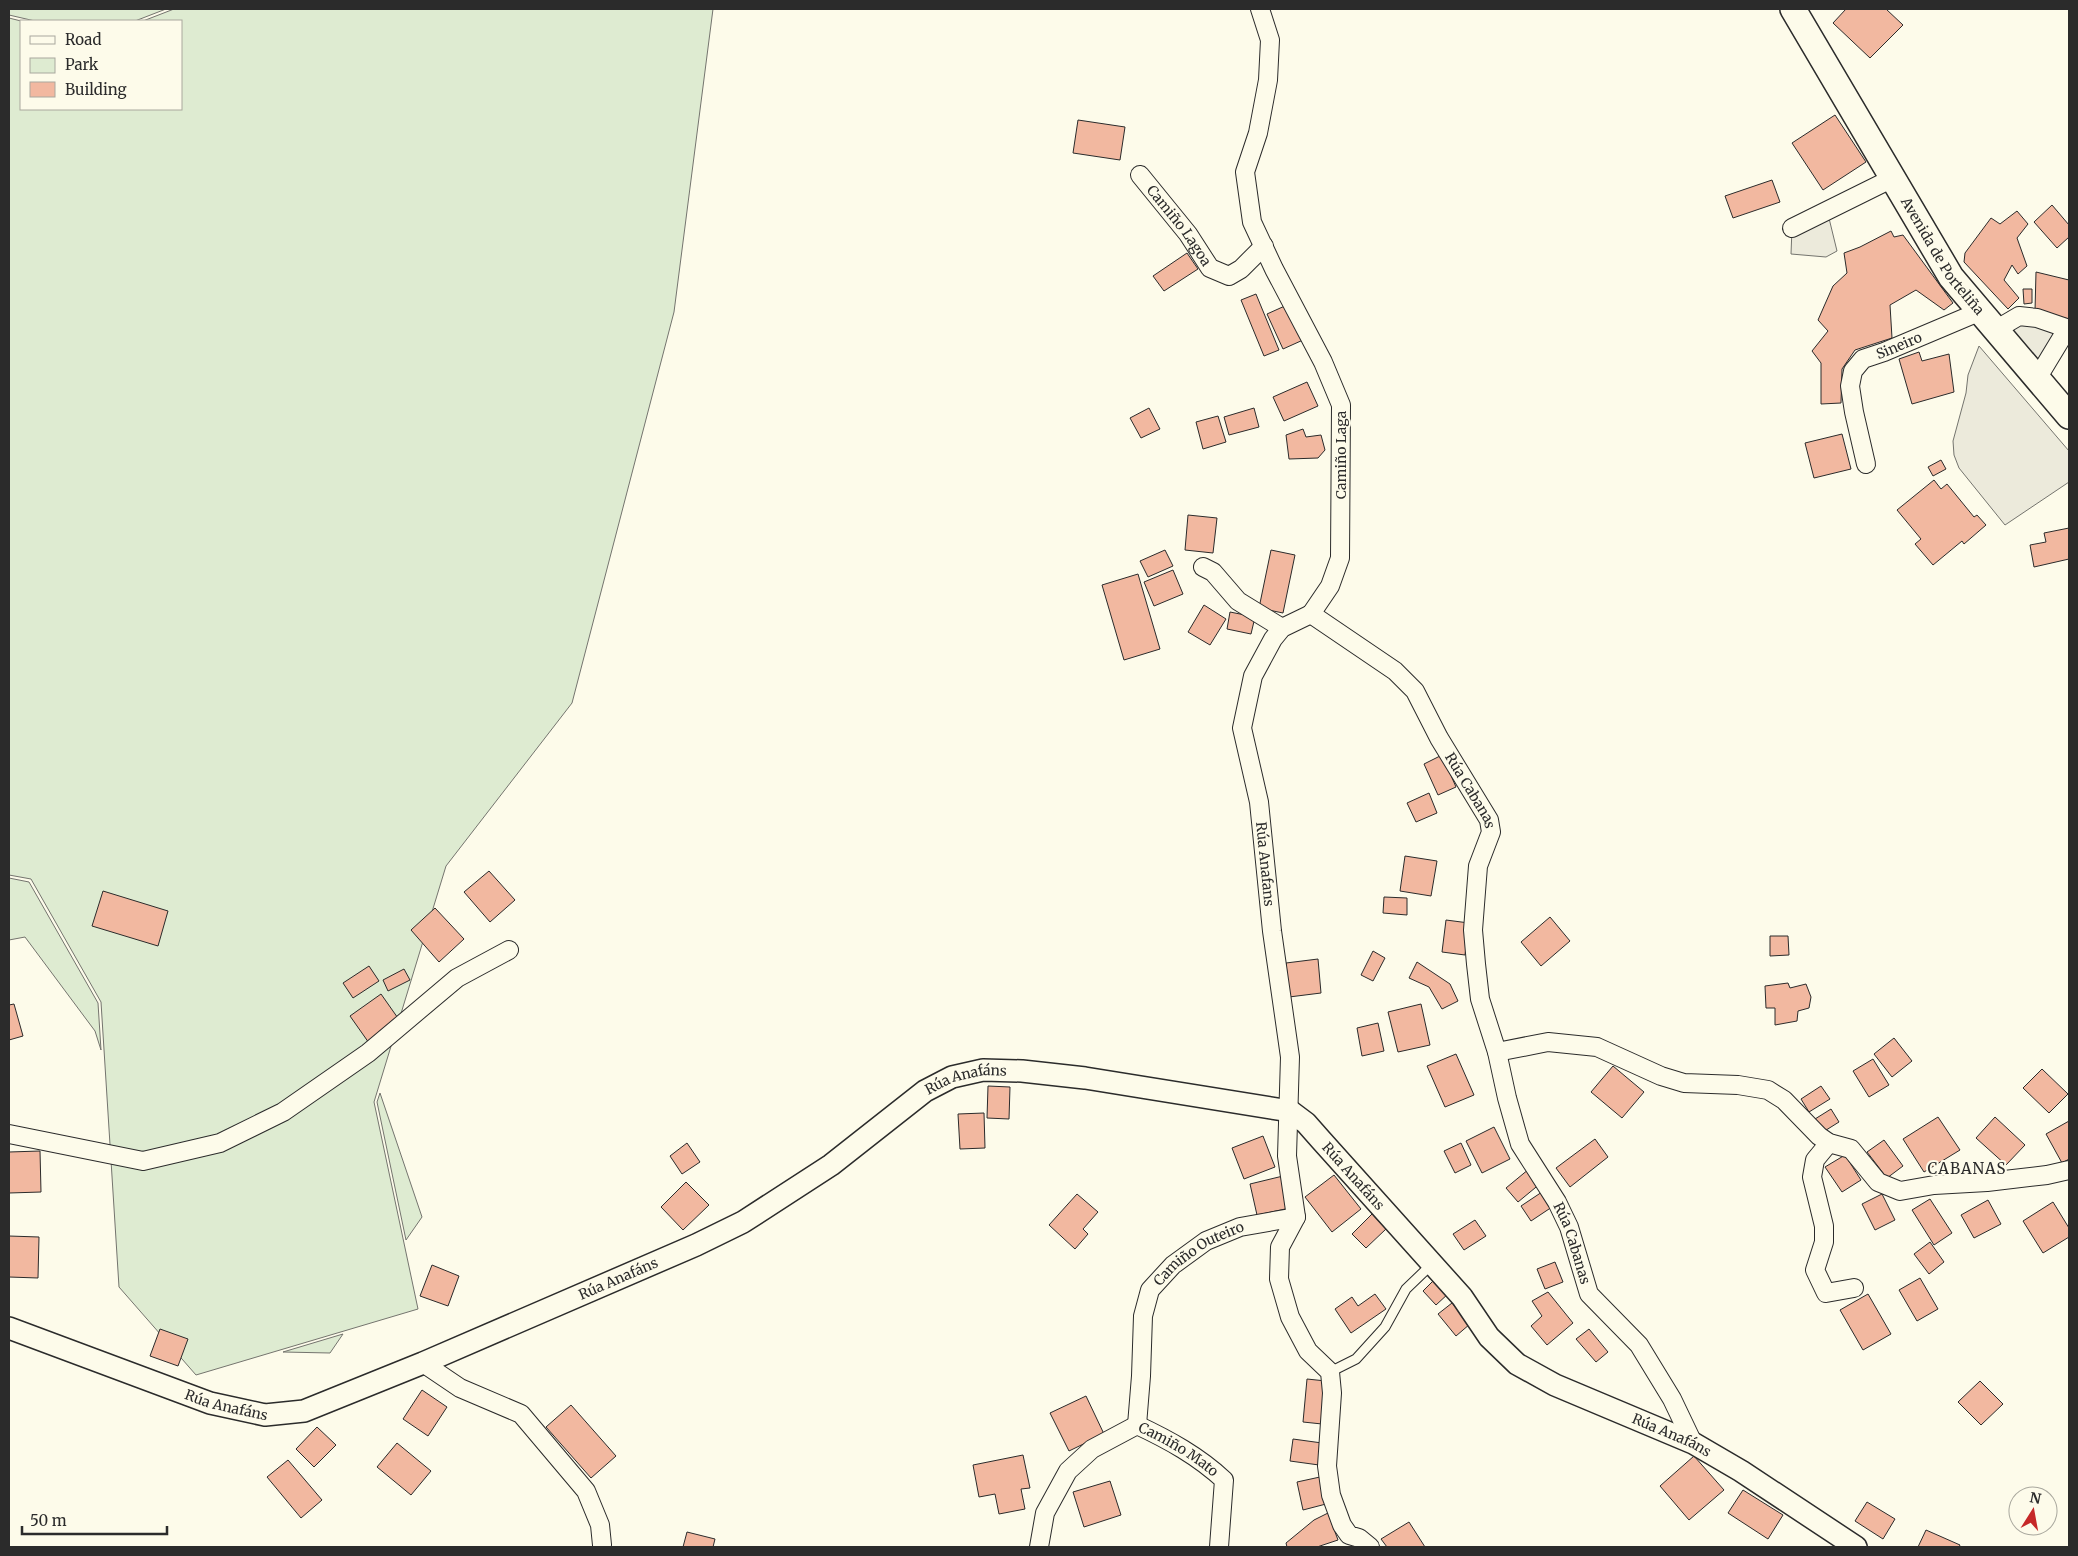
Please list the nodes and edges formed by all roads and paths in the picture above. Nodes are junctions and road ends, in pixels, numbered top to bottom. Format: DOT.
graph roads {
  1 [pos="1260,9"];
  2 [pos="1793,9"];
  3 [pos="1140,175"];
  4 [pos="1893,178"];
  5 [pos="1792,228"];
  6 [pos="1264,246"];
  7 [pos="1989,320"];
  8 [pos="2068,329"];
  9 [pos="2038,378"];
  10 [pos="2069,416"];
  11 [pos="1866,464"];
  12 [pos="1203,567"];
  13 [pos="1311,614"];
  14 [pos="1282,628"];
  15 [pos="509,950"];
  16 [pos="1497,1052"];
  17 [pos="1290,1111"];
  18 [pos="9,1134"];
  19 [pos="1829,1143"];
  20 [pos="2069,1170"];
  21 [pos="1296,1217"];
  22 [pos="1432,1264"];
  23 [pos="1854,1288"];
  24 [pos="9,1328"];
  25 [pos="423,1363"];
  26 [pos="1330,1372"];
  27 [pos="1136,1425"];
  28 [pos="1693,1443"];
  29 [pos="602,1545"];
  30 [pos="1039,1547"];
  31 [pos="1219,1547"];
  32 [pos="1370,1547"];
  33 [pos="1856,1547"];
  1 -- 6 [label="street"];
  2 -- 4 [label="main road, Avenida de Porteliña"];
  3 -- 6 [label="street, Camiño Lagoa"];
  4 -- 5 [label="street"];
  4 -- 7 [label="main road, Avenida de Porteliña"];
  6 -- 13 [label="street, Camiño Laga"];
  7 -- 8 [label="street, Sineiro"];
  7 -- 9 [label="main road, Avenida de Porteliña"];
  7 -- 11 [label="street, Sineiro"];
  8 -- 9 [label="street"];
  9 -- 10 [label="main road, Avenida de Porteliña"];
  12 -- 14 [label="street"];
  13 -- 14 [label="street"];
  13 -- 16 [label="street, Rúa Cabanas"];
  14 -- 17 [label="street, Rúa Anafans"];
  15 -- 18 [label="street"];
  16 -- 19 [label="street"];
  16 -- 28 [label="street, Rúa Cabanas"];
  17 -- 21 [label="street"];
  17 -- 22 [label="street, Rúa Anafáns"];
  17 -- 25 [label="street, Rúa Anafáns"];
  19 -- 20 [label="street"];
  19 -- 23 [label="street"];
  21 -- 26 [label="street"];
  21 -- 27 [label="street, Camiño Outeiro"];
  22 -- 26 [label="lane"];
  22 -- 28 [label="street, Rúa Anafáns"];
  24 -- 25 [label="street, Rúa Anafáns"];
  25 -- 29 [label="street"];
  26 -- 32 [label="street"];
  27 -- 30 [label="street, Camiño Mato"];
  27 -- 31 [label="street, Camiño Mato"];
  28 -- 33 [label="street, Rúa Anafáns"];
}
